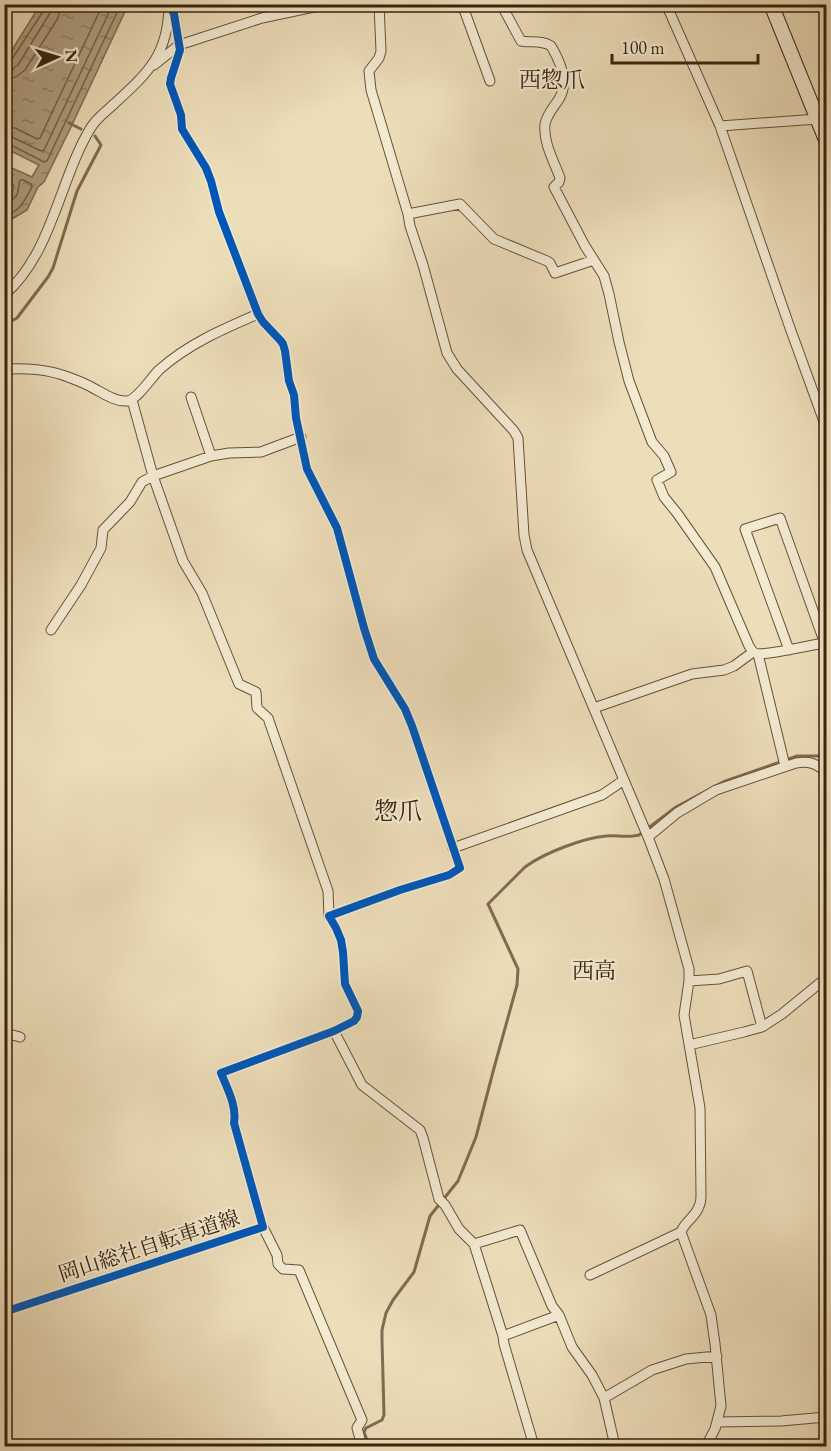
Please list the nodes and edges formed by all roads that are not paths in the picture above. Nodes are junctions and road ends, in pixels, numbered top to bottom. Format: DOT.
graph roads {
  1 [pos="12,4"];
  2 [pos="328,4"];
  3 [pos="379,4"];
  4 [pos="462,4"];
  5 [pos="501,4"];
  6 [pos="666,4"];
  7 [pos="771,4"];
  8 [pos="169,6"];
  9 [pos="4,11"];
  10 [pos="147,71"];
  11 [pos="490,81"];
  12 [pos="822,120"];
  13 [pos="720,126"];
  14 [pos="826,140"];
  15 [pos="408,214"];
  16 [pos="594,261"];
  17 [pos="4,296"];
  18 [pos="258,314"];
  19 [pos="4,369"];
  20 [pos="191,397"];
  21 [pos="132,400"];
  22 [pos="826,422"];
  23 [pos="301,437"];
  24 [pos="211,456"];
  25 [pos="153,476"];
  26 [pos="51,630"];
  27 [pos="826,643"];
  28 [pos="789,650"];
  29 [pos="755,653"];
  30 [pos="594,708"];
  31 [pos="785,766"];
  32 [pos="826,772"];
  33 [pos="624,780"];
  34 [pos="648,837"];
  35 [pos="453,848"];
  36 [pos="329,916"];
  37 [pos="826,978"];
  38 [pos="689,981"];
  39 [pos="762,1027"];
  40 [pos="334,1031"];
  41 [pos="4,1035"];
  42 [pos="20,1037"];
  43 [pos="689,1045"];
  44 [pos="263,1227"];
  45 [pos="681,1232"];
  46 [pos="474,1244"];
  47 [pos="590,1275"];
  48 [pos="559,1315"];
  49 [pos="503,1336"];
  50 [pos="717,1356"];
  51 [pos="604,1398"];
  52 [pos="826,1417"];
  53 [pos="718,1422"];
  54 [pos="362,1446"];
  55 [pos="534,1446"];
  56 [pos="615,1446"];
  57 [pos="706,1446"];
  1 -- 9 [label="street"];
  2 -- 10 [label="street"];
  3 -- 15 [label="street"];
  4 -- 11 [label="street"];
  5 -- 16 [label="street"];
  6 -- 13 [label="street"];
  7 -- 12 [label="main road"];
  8 -- 10 [label="street"];
  10 -- 17 [label="street"];
  12 -- 13 [label="street"];
  12 -- 14 [label="main road"];
  13 -- 22 [label="street"];
  15 -- 16 [label="street"];
  15 -- 30 [label="street"];
  16 -- 29 [label="street"];
  18 -- 21 [label="street"];
  19 -- 21 [label="street"];
  20 -- 24 [label="street"];
  21 -- 25 [label="street"];
  23 -- 24 [label="street"];
  24 -- 25 [label="street"];
  25 -- 26 [label="street"];
  25 -- 36 [label="street"];
  27 -- 28 [label="street"];
  27 -- 28 [label="street"];
  28 -- 29 [label="street"];
  29 -- 30 [label="street"];
  29 -- 31 [label="street"];
  30 -- 33 [label="street"];
  31 -- 32 [label="street"];
  31 -- 34 [label="street"];
  33 -- 34 [label="street"];
  33 -- 35 [label="street"];
  34 -- 38 [label="street"];
  37 -- 39 [label="street"];
  38 -- 39 [label="street"];
  38 -- 43 [label="street"];
  39 -- 43 [label="street"];
  40 -- 46 [label="street"];
  41 -- 42 [label="street"];
  43 -- 45 [label="street"];
  44 -- 54 [label="street"];
  45 -- 47 [label="street"];
  45 -- 50 [label="street"];
  46 -- 48 [label="street"];
  46 -- 49 [label="street"];
  48 -- 49 [label="street"];
  48 -- 51 [label="street"];
  49 -- 55 [label="street"];
  50 -- 51 [label="street"];
  50 -- 53 [label="street"];
  51 -- 56 [label="street"];
  52 -- 53 [label="street"];
  53 -- 57 [label="street"];
}
